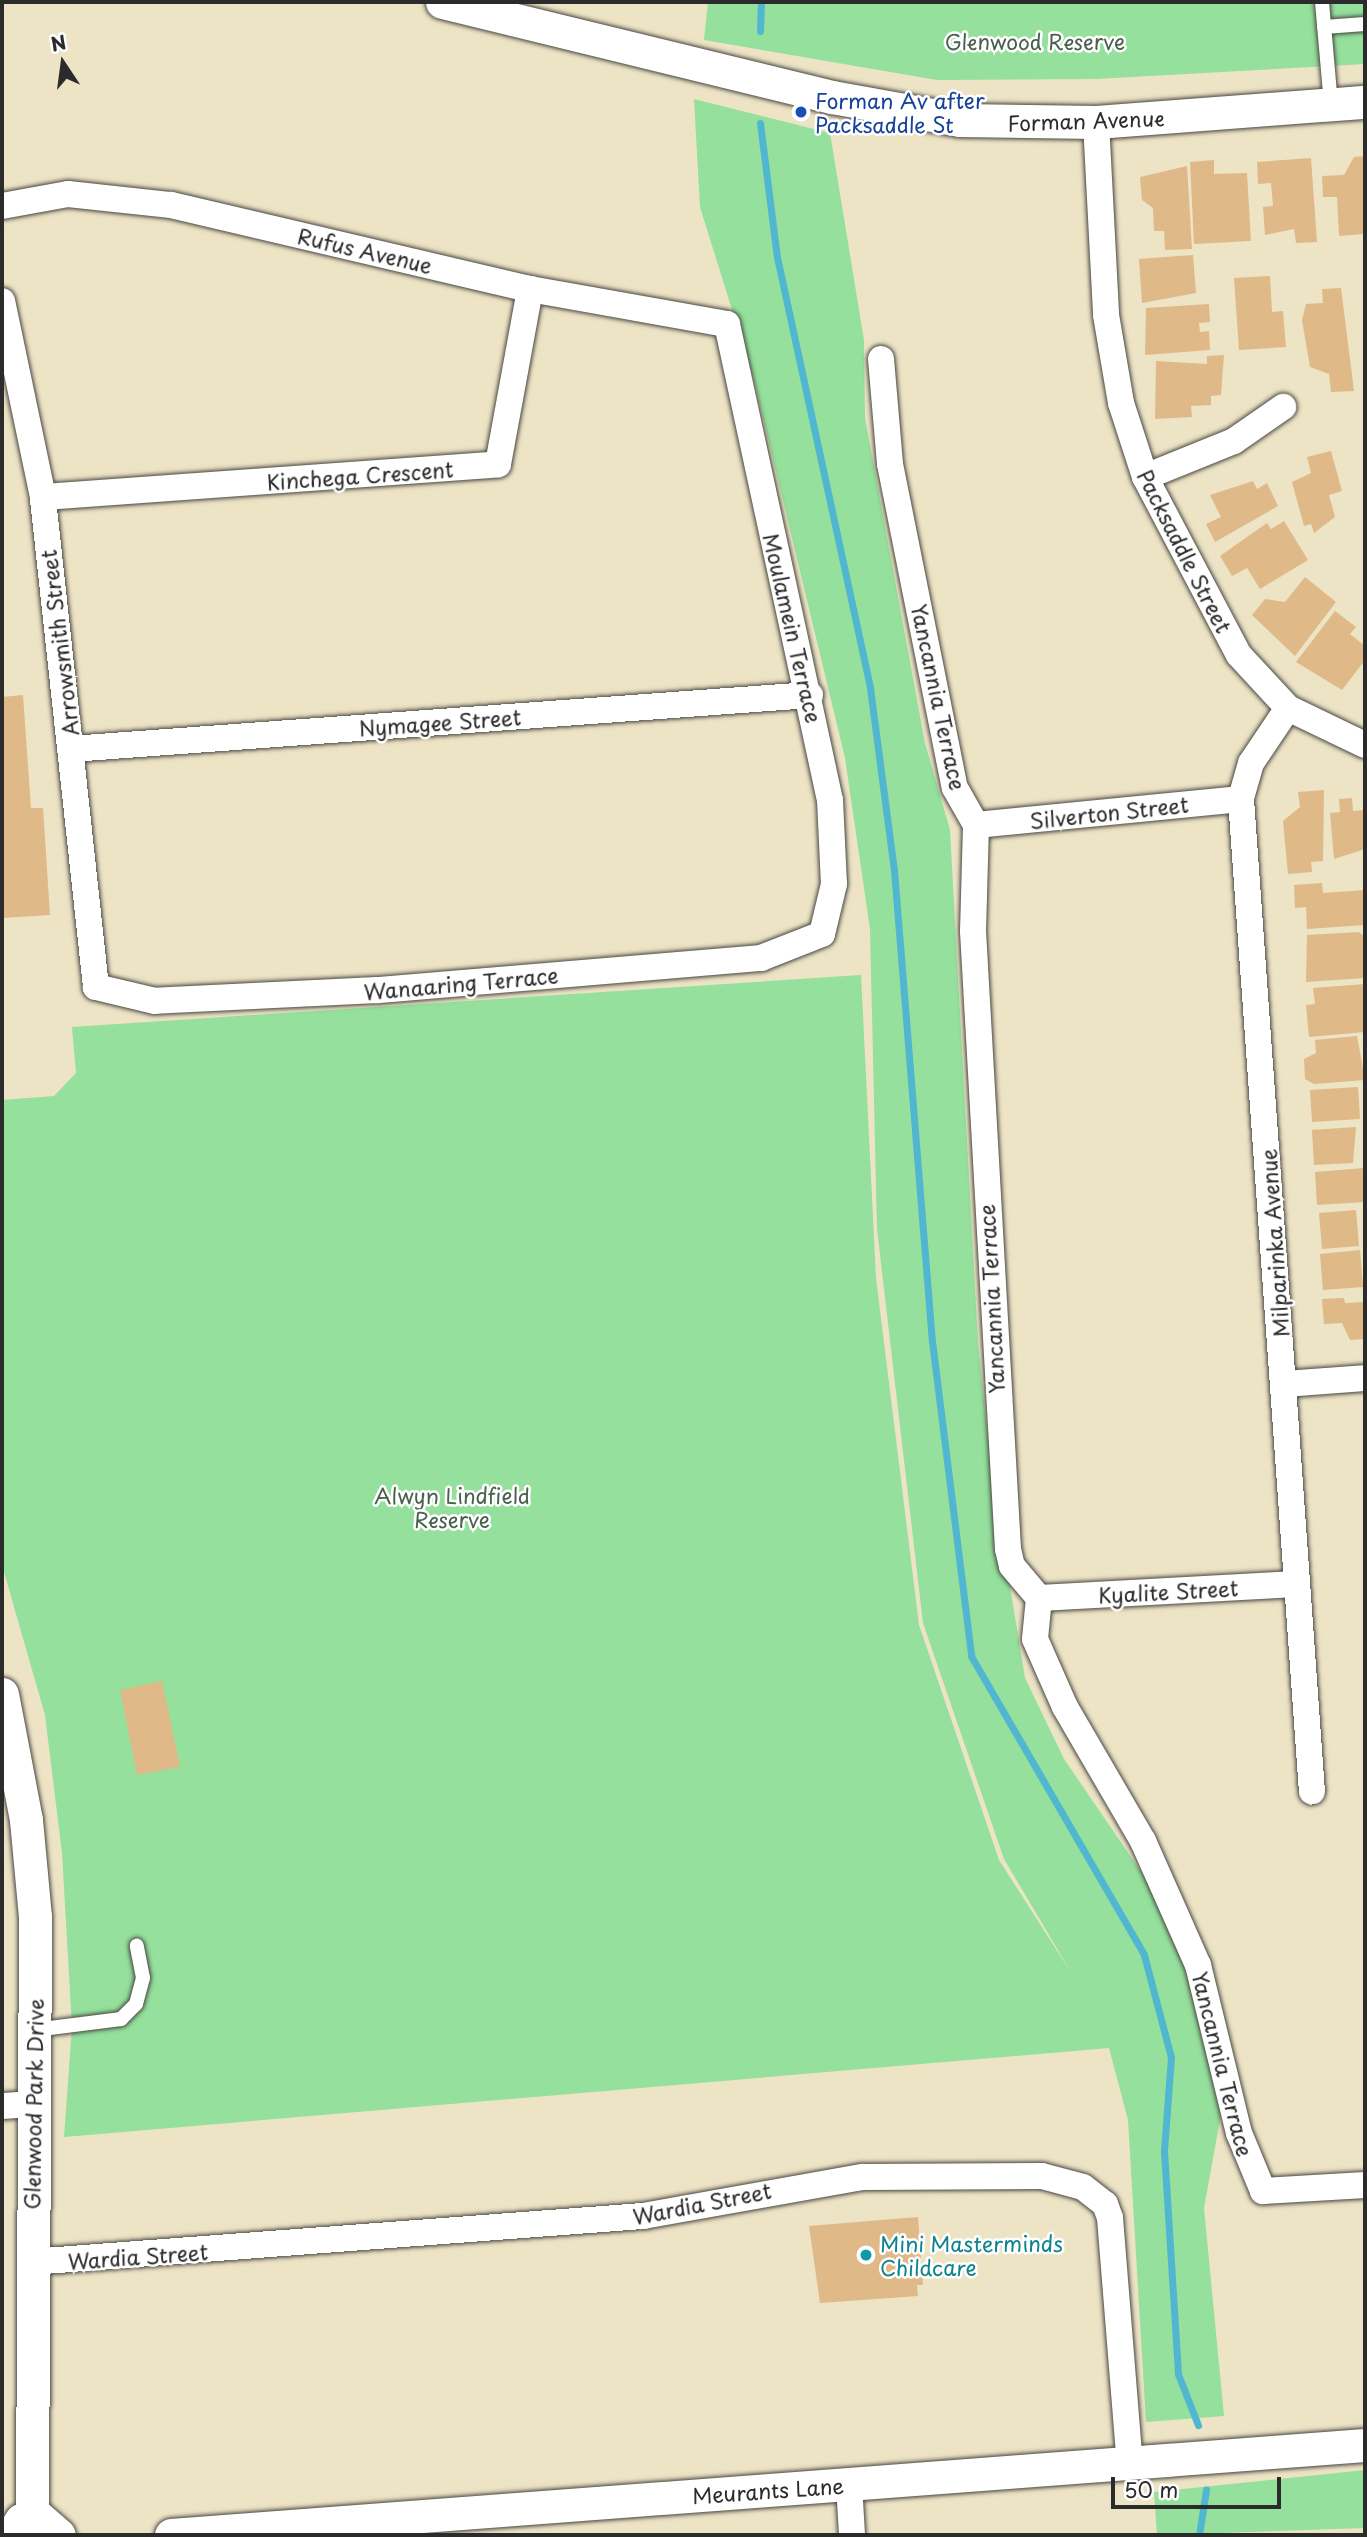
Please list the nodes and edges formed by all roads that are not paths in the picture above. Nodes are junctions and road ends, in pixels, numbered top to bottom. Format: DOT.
graph roads {
  1 [pos="443,2"];
  2 [pos="1322,2"];
  3 [pos="1365,24"];
  4 [pos="1324,27"];
  5 [pos="1365,102"];
  6 [pos="1331,104"];
  7 [pos="1096,122"];
  8 [pos="2,206"];
  9 [pos="530,289"];
  10 [pos="2,301"];
  11 [pos="726,324"];
  12 [pos="881,359"];
  13 [pos="1283,407"];
  14 [pos="1145,478"];
  15 [pos="43,497"];
  16 [pos="810,695"];
  17 [pos="1288,708"];
  18 [pos="1365,745"];
  19 [pos="71,749"];
  20 [pos="1241,799"];
  21 [pos="976,825"];
  22 [pos="822,934"];
  23 [pos="96,987"];
  24 [pos="1365,1378"];
  25 [pos="1284,1384"];
  26 [pos="1297,1584"];
  27 [pos="1039,1598"];
  28 [pos="2,1694"];
  29 [pos="1312,1791"];
  30 [pos="137,1946"];
  31 [pos="34,2030"];
  32 [pos="18,2105"];
  33 [pos="1365,2185"];
  34 [pos="31,2262"];
  35 [pos="1365,2445"];
  36 [pos="1130,2464"];
  37 [pos="849,2484"];
  38 [pos="22,2526"];
  39 [pos="59,2535"];
  40 [pos="171,2535"];
  41 [pos="852,2535"];
  1 -- 7 [label="street, Forman Avenue"];
  2 -- 4 [label="lane"];
  3 -- 4 [label="lane"];
  4 -- 6 [label="lane"];
  5 -- 6 [label="street, Forman Avenue"];
  6 -- 7 [label="street, Forman Avenue"];
  7 -- 14 [label="street, Packsaddle Street"];
  8 -- 9 [label="street, Rufus Avenue"];
  9 -- 11 [label="street, Rufus Avenue"];
  9 -- 15 [label="street, Kinchega Crescent"];
  10 -- 15 [label="street, Arrowsmith Street"];
  11 -- 16 [label="street, Moulamein Terrace"];
  12 -- 21 [label="street, Yancannia Terrace"];
  13 -- 14 [label="street"];
  14 -- 17 [label="street, Packsaddle Street"];
  15 -- 19 [label="street, Arrowsmith Street"];
  16 -- 19 [label="street, Nymagee Street"];
  16 -- 22 [label="street, Moulamein Terrace"];
  17 -- 18 [label="street, Packsaddle Street"];
  17 -- 20 [label="street, Milparinka Avenue"];
  19 -- 23 [label="street, Arrowsmith Street"];
  20 -- 21 [label="street, Silverton Street"];
  20 -- 25 [label="street, Milparinka Avenue"];
  21 -- 27 [label="street, Yancannia Terrace"];
  22 -- 23 [label="street, Wanaaring Terrace"];
  24 -- 25 [label="street"];
  25 -- 26 [label="street, Milparinka Avenue"];
  26 -- 27 [label="street, Kyalite Street"];
  26 -- 29 [label="street, Milparinka Avenue"];
  27 -- 33 [label="street, Yancannia Terrace"];
  28 -- 31 [label="street, Glenwood Park Drive"];
  30 -- 31 [label="lane"];
  31 -- 32 [label="street, Glenwood Park Drive"];
  32 -- 34 [label="street, Glenwood Park Drive"];
  34 -- 36 [label="street, Wardia Street"];
  34 -- 38 [label="street, Glenwood Park Drive"];
  35 -- 36 [label="street, Meurants Lane"];
  36 -- 37 [label="street, Meurants Lane"];
  37 -- 40 [label="street, Meurants Lane"];
  37 -- 41 [label="street"];
  38 -- 39 [label="street"];
}
